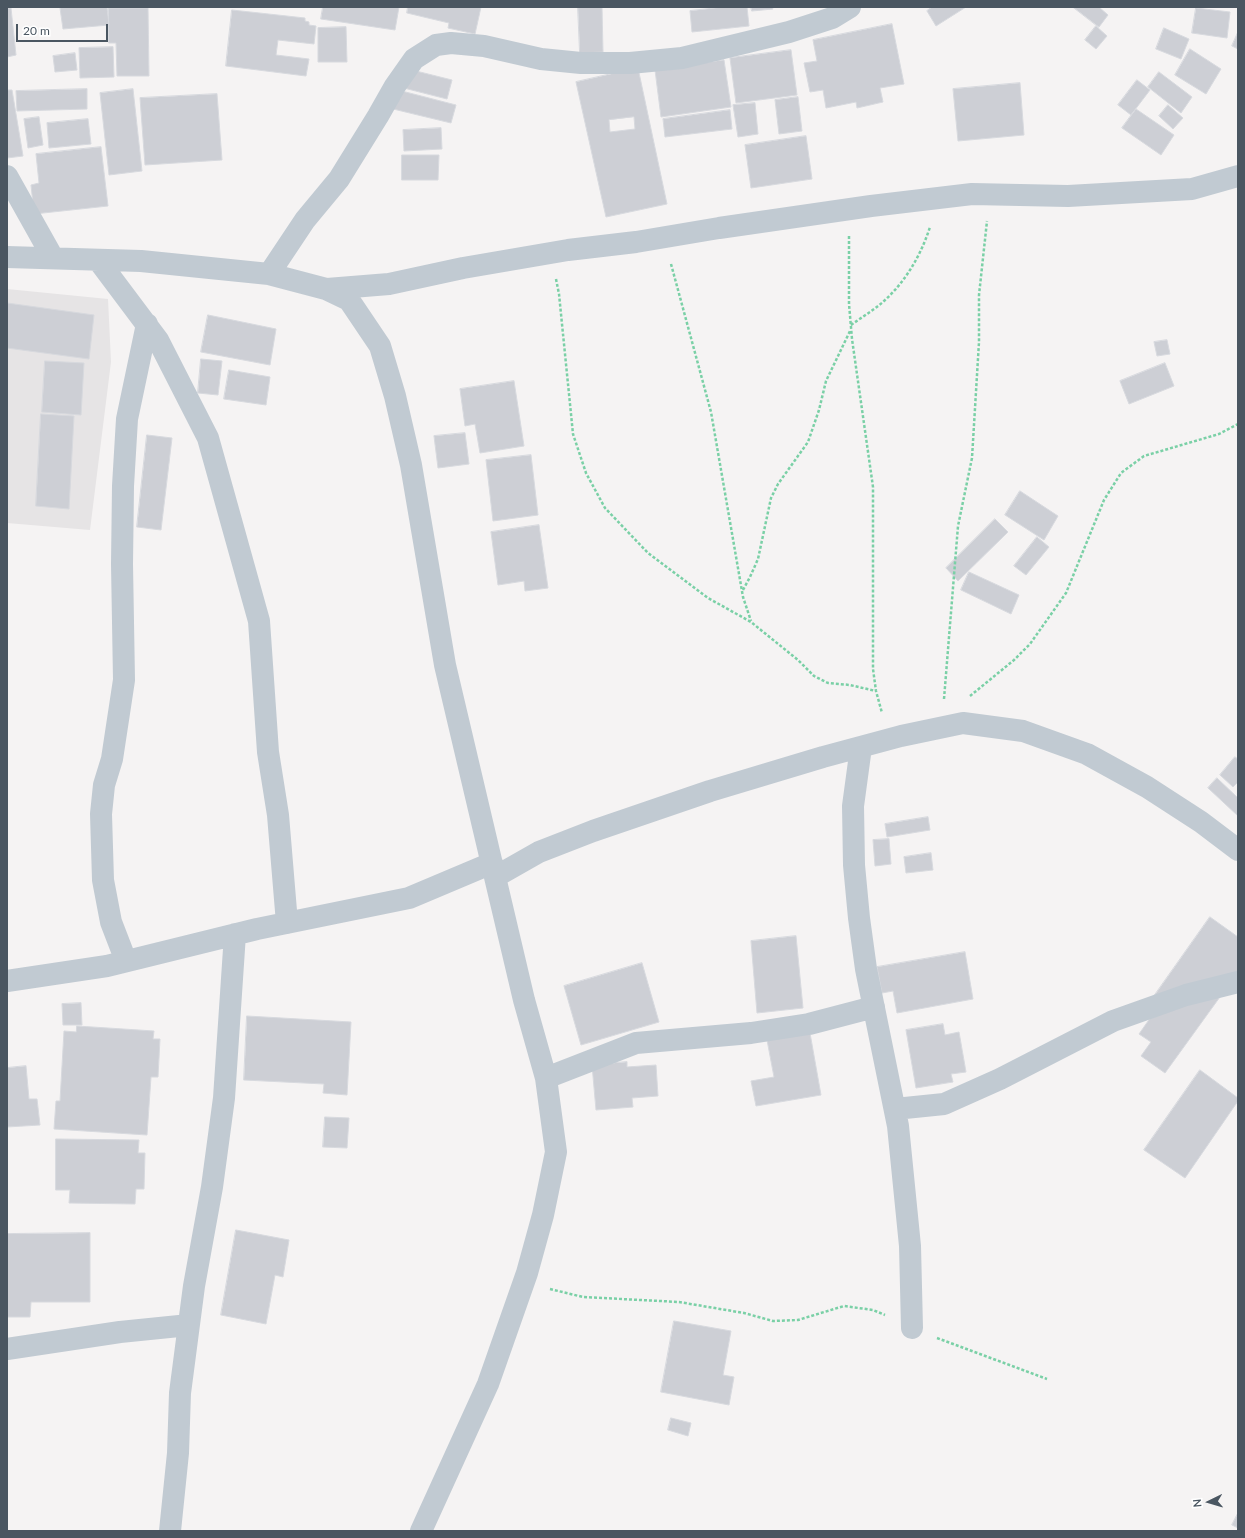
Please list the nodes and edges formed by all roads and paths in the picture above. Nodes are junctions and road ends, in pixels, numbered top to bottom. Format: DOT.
graph roads {
  1 [pos="850,7"];
  2 [pos="7,176"];
  3 [pos="1238,176"];
  4 [pos="991,195"];
  5 [pos="942,198"];
  6 [pos="848,209"];
  7 [pos="664,237"];
  8 [pos="549,253"];
  9 [pos="7,257"];
  10 [pos="53,258"];
  11 [pos="98,260"];
  12 [pos="269,274"];
  13 [pos="326,289"];
  14 [pos="147,324"];
  15 [pos="850,325"];
  16 [pos="851,330"];
  17 [pos="1238,424"];
  18 [pos="742,590"];
  19 [pos="751,622"];
  20 [pos="876,691"];
  21 [pos="943,721"];
  22 [pos="901,736"];
  23 [pos="861,747"];
  24 [pos="1238,850"];
  25 [pos="493,870"];
  26 [pos="287,923"];
  27 [pos="235,934"];
  28 [pos="126,961"];
  29 [pos="7,981"];
  30 [pos="1238,982"];
  31 [pos="874,1007"];
  32 [pos="546,1078"];
  33 [pos="895,1109"];
  34 [pos="527,1273"];
  35 [pos="189,1325"];
  36 [pos="912,1328"];
  37 [pos="7,1349"];
  38 [pos="1047,1379"];
  39 [pos="170,1531"];
  40 [pos="421,1531"];
  1 -- 12 [label="street"];
  2 -- 10 [label="street"];
  3 -- 4 [label="street"];
  4 -- 5 [label="street"];
  4 -- 21 [label="path"];
  5 -- 6 [label="street"];
  5 -- 15 [label="path"];
  6 -- 7 [label="street"];
  6 -- 15 [label="path"];
  7 -- 8 [label="street"];
  7 -- 18 [label="path"];
  8 -- 13 [label="street"];
  8 -- 19 [label="path"];
  9 -- 10 [label="street"];
  10 -- 11 [label="street"];
  11 -- 12 [label="street"];
  11 -- 14 [label="street"];
  12 -- 13 [label="street"];
  13 -- 25 [label="street"];
  14 -- 26 [label="street"];
  14 -- 28 [label="street"];
  15 -- 16 [label="path"];
  16 -- 18 [label="path"];
  16 -- 20 [label="path"];
  17 -- 21 [label="path"];
  18 -- 19 [label="path"];
  19 -- 20 [label="path"];
  20 -- 22 [label="path"];
  21 -- 22 [label="street"];
  21 -- 24 [label="street"];
  22 -- 23 [label="street"];
  23 -- 25 [label="street"];
  23 -- 31 [label="street"];
  25 -- 26 [label="street"];
  25 -- 32 [label="street"];
  26 -- 27 [label="street"];
  27 -- 28 [label="street"];
  27 -- 35 [label="street"];
  28 -- 29 [label="street"];
  30 -- 33 [label="street"];
  31 -- 32 [label="street"];
  31 -- 33 [label="street"];
  32 -- 34 [label="street"];
  33 -- 36 [label="street"];
  34 -- 36 [label="path"];
  34 -- 40 [label="street"];
  35 -- 37 [label="street"];
  35 -- 39 [label="street"];
  36 -- 38 [label="path"];
}
